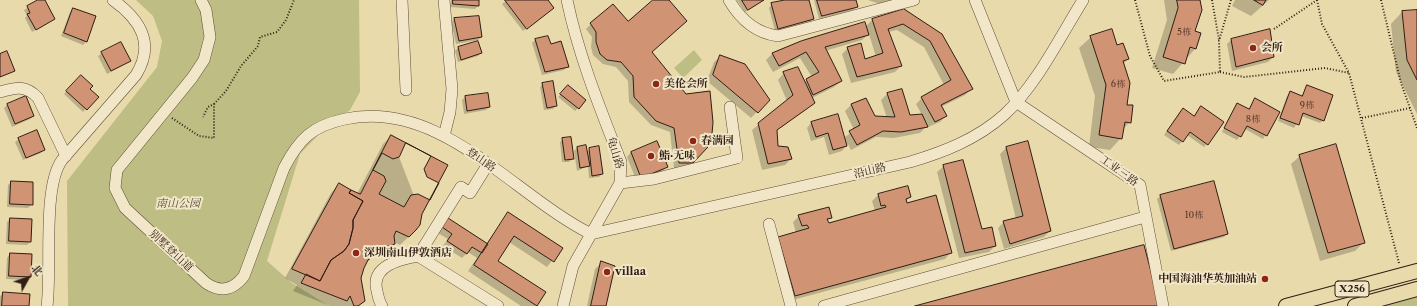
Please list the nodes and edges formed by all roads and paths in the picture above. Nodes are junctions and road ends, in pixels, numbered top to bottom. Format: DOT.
graph roads {
  1 [pos="114,0"];
  2 [pos="201,0"];
  3 [pos="294,0"];
  4 [pos="402,0"];
  5 [pos="444,0"];
  6 [pos="567,0"];
  7 [pos="729,0"];
  8 [pos="914,0"];
  9 [pos="975,0"];
  10 [pos="1083,0"];
  11 [pos="1134,0"];
  12 [pos="1212,0"];
  13 [pos="1231,0"];
  14 [pos="1317,0"];
  15 [pos="1381,0"];
  16 [pos="1274,29"];
  17 [pos="1220,43"];
  18 [pos="1220,72"];
  19 [pos="1349,73"];
  20 [pos="406,90"];
  21 [pos="0,92"];
  22 [pos="1016,102"];
  23 [pos="172,103"];
  24 [pos="214,104"];
  25 [pos="730,107"];
  26 [pos="1410,108"];
  27 [pos="360,116"];
  28 [pos="203,117"];
  29 [pos="1362,118"];
  30 [pos="1416,119"];
  31 [pos="1417,128"];
  32 [pos="444,136"];
  33 [pos="66,156"];
  34 [pos="488,164"];
  35 [pos="620,183"];
  36 [pos="1145,218"];
  37 [pos="769,224"];
  38 [pos="591,234"];
  39 [pos="418,256"];
  40 [pos="1399,262"];
  41 [pos="1417,271"];
  42 [pos="1417,288"];
  43 [pos="47,306"];
  44 [pos="382,306"];
  45 [pos="498,306"];
  46 [pos="563,306"];
  47 [pos="791,306"];
  48 [pos="824,306"];
  49 [pos="1163,306"];
  50 [pos="1286,306"];
  51 [pos="1355,306"];
  1 -- 33 [label="street"];
  2 -- 23 [label="street, 别墅登山道"];
  3 -- 24 [label="path"];
  4 -- 20 [label="street"];
  5 -- 32 [label="street"];
  6 -- 35 [label="street, 龟山路"];
  7 -- 8 [label="street"];
  9 -- 22 [label="street"];
  10 -- 22 [label="street, 沿山路"];
  11 -- 18 [label="path"];
  12 -- 17 [label="path"];
  13 -- 17 [label="path"];
  14 -- 16 [label="path"];
  14 -- 19 [label="path"];
  15 -- 26 [label="path"];
  17 -- 18 [label="path"];
  18 -- 19 [label="path"];
  19 -- 29 [label="path"];
  21 -- 33 [label="street"];
  22 -- 36 [label="street, 工业三路"];
  22 -- 38 [label="street, 沿山路"];
  23 -- 24 [label="path"];
  23 -- 27 [label="street, 别墅登山道"];
  24 -- 28 [label="path"];
  25 -- 35 [label="street"];
  26 -- 29 [label="path"];
  26 -- 30 [label="path"];
  27 -- 32 [label="street, 登山路"];
  29 -- 40 [label="path"];
  30 -- 31 [label="path"];
  32 -- 34 [label="street, 登山路"];
  33 -- 43 [label="street"];
  34 -- 38 [label="street, 登山路"];
  34 -- 39 [label="street"];
  35 -- 38 [label="street, 龟山路"];
  36 -- 48 [label="street"];
  36 -- 49 [label="street, 工业三路"];
  37 -- 47 [label="street"];
  38 -- 46 [label="street, 龟山路"];
  39 -- 44 [label="street"];
  39 -- 45 [label="street"];
  41 -- 50 [label="main road, X256"];
  42 -- 51 [label="main road, X256"];
}
